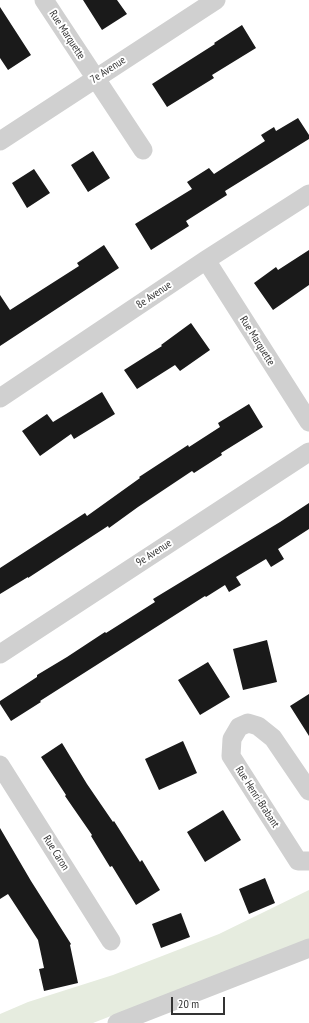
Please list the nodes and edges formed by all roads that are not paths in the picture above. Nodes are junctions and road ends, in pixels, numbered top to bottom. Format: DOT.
graph roads {
  1 [pos="44,0"];
  2 [pos="216,0"];
  3 [pos="96,78"];
  4 [pos="0,140"];
  5 [pos="143,150"];
  6 [pos="309,194"];
  7 [pos="206,260"];
  8 [pos="0,398"];
  9 [pos="309,422"];
  10 [pos="309,452"];
  11 [pos="0,654"];
  12 [pos="0,765"];
  13 [pos="309,790"];
  14 [pos="309,861"];
  15 [pos="111,942"];
  16 [pos="309,948"];
  17 [pos="117,1023"];
  1 -- 3 [label="street, Rue Marquette"];
  2 -- 3 [label="street, 7e Avenue"];
  3 -- 4 [label="street, 7e Avenue"];
  3 -- 5 [label="street, Rue Marquette"];
  6 -- 7 [label="street, 8e Avenue"];
  7 -- 8 [label="street, 8e Avenue"];
  7 -- 9 [label="street, Rue Marquette"];
  10 -- 11 [label="street, 9e Avenue"];
  12 -- 15 [label="street, Rue Caron"];
  13 -- 14 [label="street, Rue Henri-Brabant"];
  16 -- 17 [label="street"];
}
